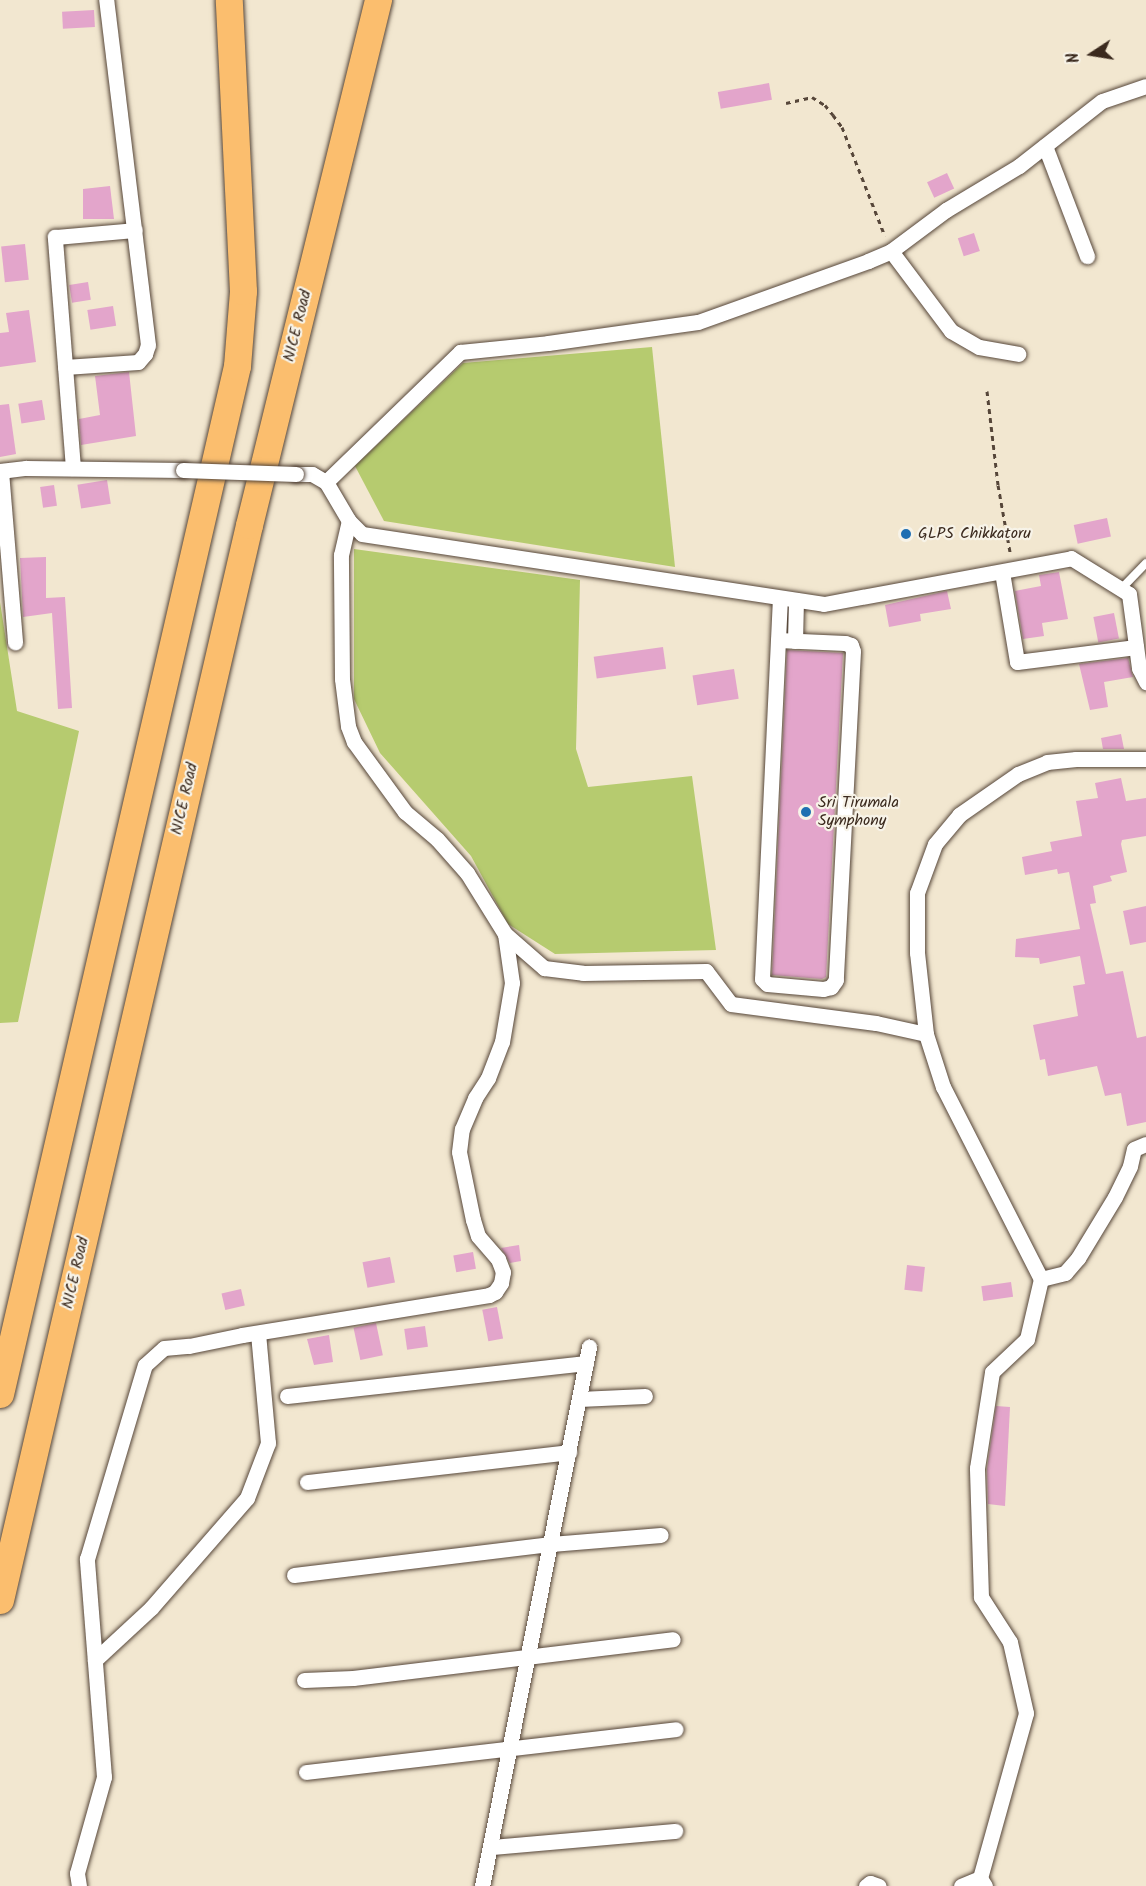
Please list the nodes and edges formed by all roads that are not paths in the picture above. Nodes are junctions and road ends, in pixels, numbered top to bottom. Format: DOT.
graph roads {
  1 [pos="106,0"];
  2 [pos="230,0"];
  3 [pos="378,0"];
  4 [pos="1146,86"];
  5 [pos="1045,146"];
  6 [pos="135,230"];
  7 [pos="891,251"];
  8 [pos="1087,256"];
  9 [pos="1018,354"];
  10 [pos="65,368"];
  11 [pos="73,468"];
  12 [pos="1,471"];
  13 [pos="326,482"];
  14 [pos="349,521"];
  15 [pos="1146,563"];
  16 [pos="1008,571"];
  17 [pos="1121,589"];
  18 [pos="780,598"];
  19 [pos="796,600"];
  20 [pos="778,640"];
  21 [pos="795,641"];
  22 [pos="15,642"];
  23 [pos="1136,647"];
  24 [pos="1146,682"];
  25 [pos="1146,759"];
  26 [pos="505,934"];
  27 [pos="926,1034"];
  28 [pos="1146,1144"];
  29 [pos="1041,1279"];
  30 [pos="258,1333"];
  31 [pos="589,1347"];
  32 [pos="586,1363"];
  33 [pos="0,1394"];
  34 [pos="287,1396"];
  35 [pos="645,1396"];
  36 [pos="579,1399"];
  37 [pos="569,1452"];
  38 [pos="307,1482"];
  39 [pos="661,1535"];
  40 [pos="551,1544"];
  41 [pos="294,1575"];
  42 [pos="0,1600"];
  43 [pos="673,1639"];
  44 [pos="530,1656"];
  45 [pos="95,1660"];
  46 [pos="304,1680"];
  47 [pos="676,1729"];
  48 [pos="512,1748"];
  49 [pos="306,1772"];
  50 [pos="675,1831"];
  51 [pos="491,1847"];
  52 [pos="983,1882"];
  53 [pos="79,1886"];
  54 [pos="482,1886"];
  55 [pos="866,1886"];
  56 [pos="879,1886"];
  57 [pos="962,1886"];
  1 -- 6 [label="street"];
  2 -- 33 [label="highway"];
  3 -- 42 [label="highway, NICE Road"];
  4 -- 5 [label="street"];
  5 -- 7 [label="street"];
  5 -- 8 [label="street"];
  6 -- 10 [label="street"];
  6 -- 10 [label="street"];
  7 -- 9 [label="street"];
  7 -- 13 [label="street"];
  10 -- 11 [label="street"];
  11 -- 12 [label="street"];
  11 -- 13 [label="street, bridge"];
  12 -- 22 [label="street"];
  13 -- 14 [label="street"];
  14 -- 18 [label="street"];
  14 -- 26 [label="street"];
  15 -- 17 [label="lane"];
  16 -- 17 [label="street"];
  16 -- 19 [label="street"];
  16 -- 23 [label="street"];
  17 -- 23 [label="street"];
  18 -- 19 [label="street"];
  18 -- 20 [label="street"];
  19 -- 21 [label="street"];
  20 -- 21 [label="street"];
  20 -- 21 [label="street"];
  23 -- 24 [label="street"];
  25 -- 27 [label="street"];
  26 -- 27 [label="street"];
  26 -- 30 [label="street"];
  27 -- 29 [label="street"];
  28 -- 29 [label="street"];
  29 -- 52 [label="street"];
  30 -- 45 [label="street"];
  30 -- 45 [label="street"];
  31 -- 32 [label="street"];
  32 -- 34 [label="street"];
  32 -- 36 [label="street"];
  35 -- 36 [label="street"];
  36 -- 37 [label="street"];
  37 -- 38 [label="street"];
  37 -- 40 [label="street"];
  39 -- 40 [label="street"];
  40 -- 41 [label="street"];
  40 -- 44 [label="street"];
  43 -- 44 [label="street"];
  44 -- 46 [label="street"];
  44 -- 48 [label="street"];
  45 -- 53 [label="street"];
  47 -- 48 [label="street"];
  48 -- 49 [label="street"];
  48 -- 51 [label="street"];
  50 -- 51 [label="street"];
  51 -- 54 [label="street"];
  52 -- 57 [label="street"];
  55 -- 56 [label="street"];
}
